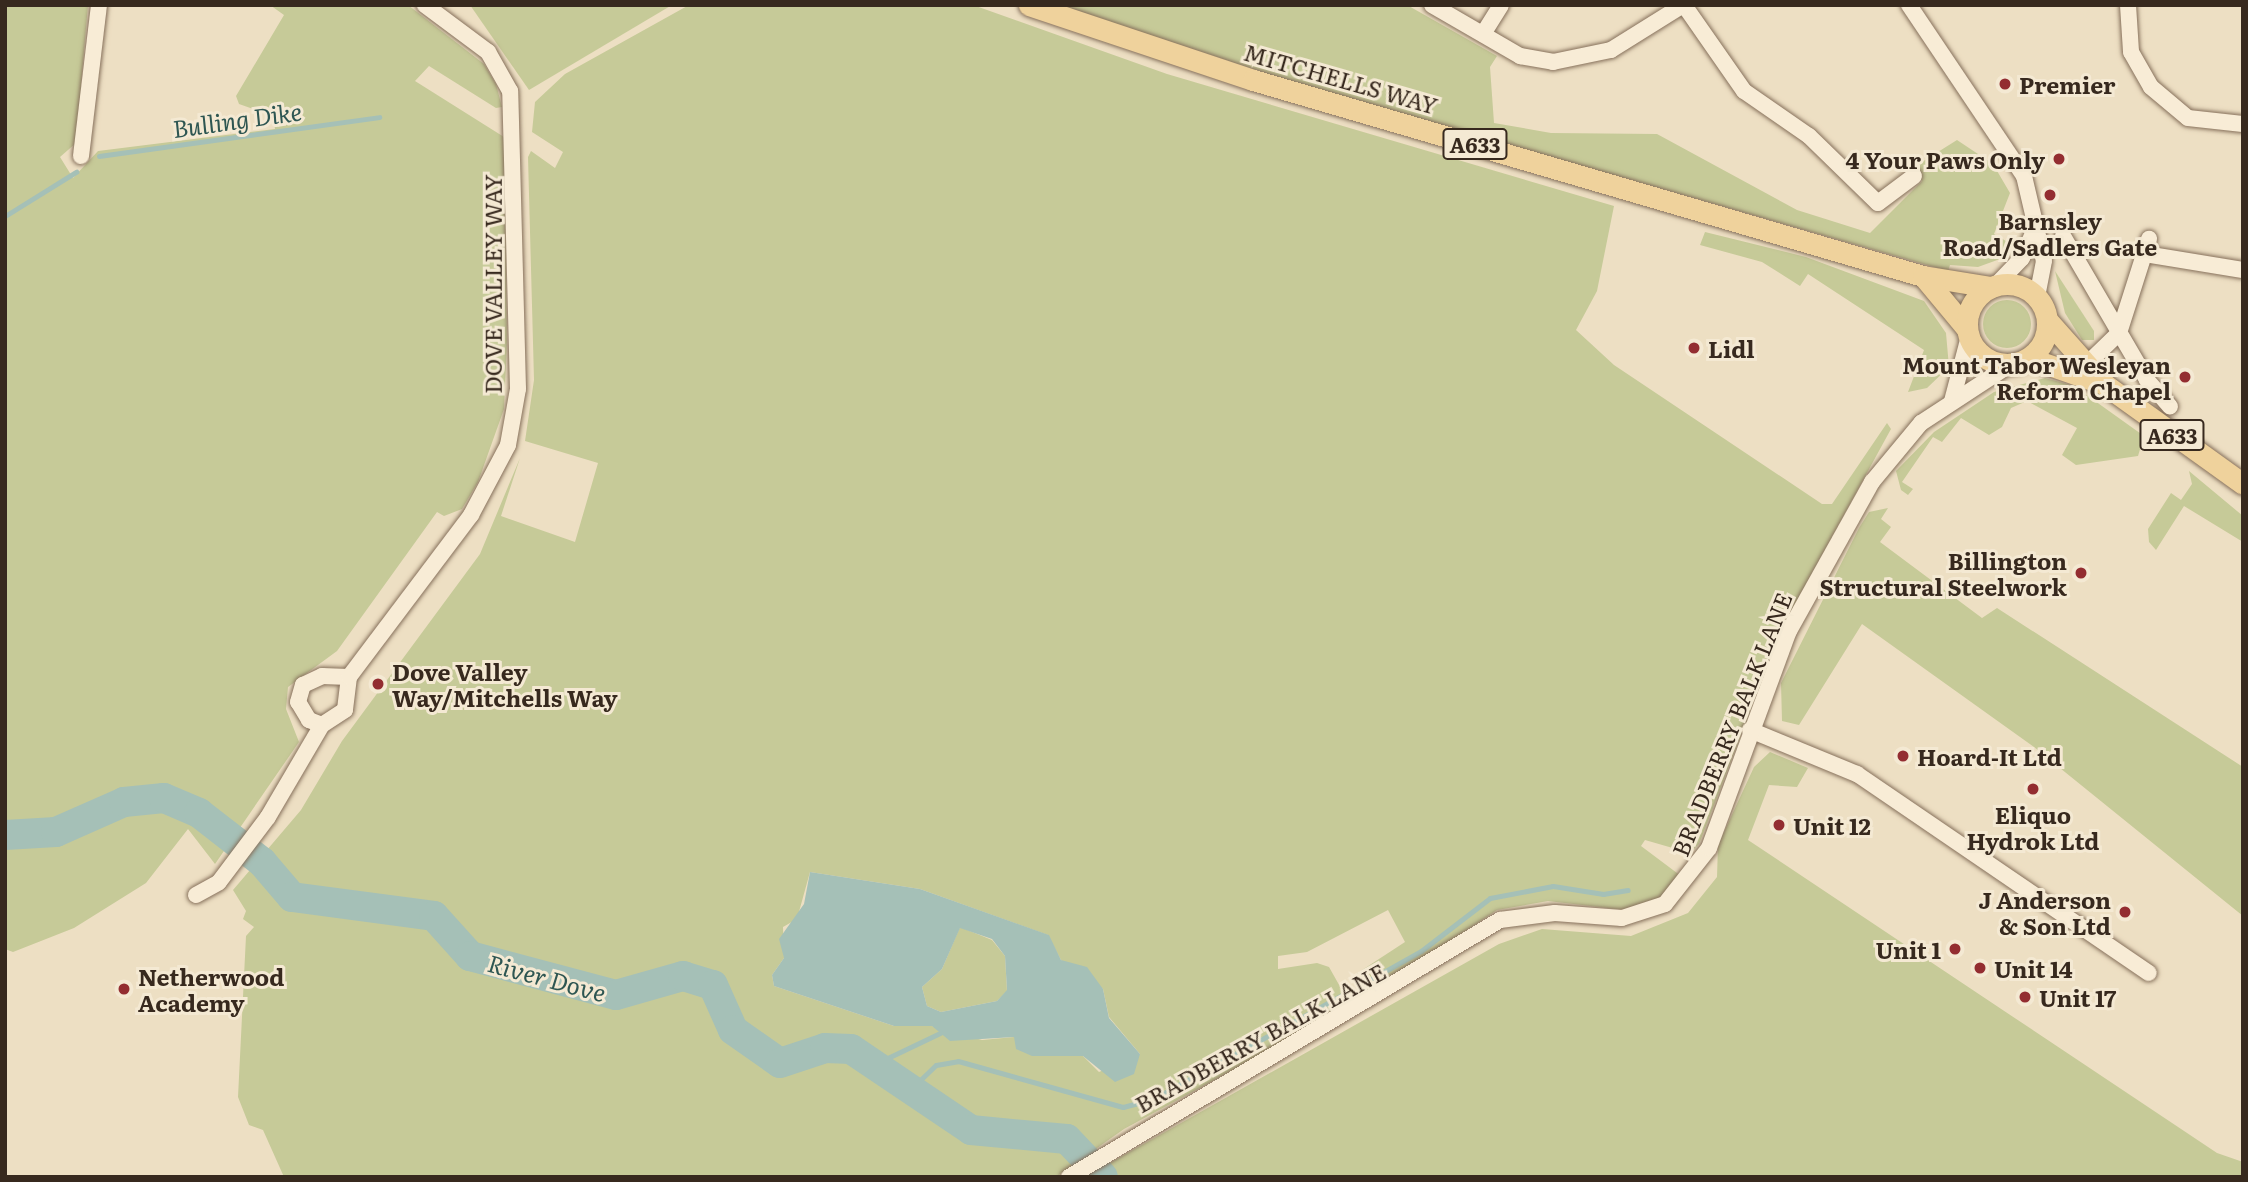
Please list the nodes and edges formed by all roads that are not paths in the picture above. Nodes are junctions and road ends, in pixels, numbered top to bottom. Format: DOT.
graph roads {
  1 [pos="99,5"];
  2 [pos="425,5"];
  3 [pos="1029,5"];
  4 [pos="1432,5"];
  5 [pos="1501,5"];
  6 [pos="2128,5"];
  7 [pos="1911,6"];
  8 [pos="1688,7"];
  9 [pos="1483,34"];
  10 [pos="2243,124"];
  11 [pos="81,156"];
  12 [pos="1914,176"];
  13 [pos="2036,226"];
  14 [pos="2063,236"];
  15 [pos="2243,270"];
  16 [pos="1923,276"];
  17 [pos="1994,286"];
  18 [pos="2037,296"];
  19 [pos="2048,321"];
  20 [pos="1968,333"];
  21 [pos="2119,333"];
  22 [pos="2020,361"];
  23 [pos="2089,362"];
  24 [pos="2104,384"];
  25 [pos="1952,401"];
  26 [pos="2170,406"];
  27 [pos="2243,484"];
  28 [pos="349,677"];
  29 [pos="322,725"];
  30 [pos="1750,730"];
  31 [pos="196,895"];
  32 [pos="2149,973"];
  33 [pos="1072,1173"];
  1 -- 11 [label="street"];
  2 -- 28 [label="street, DOVE VALLEY WAY"];
  3 -- 16 [label="main road, MITCHELLS WAY / A633"];
  4 -- 9 [label="street"];
  5 -- 9 [label="street"];
  6 -- 10 [label="street"];
  7 -- 13 [label="street"];
  8 -- 9 [label="street"];
  8 -- 12 [label="street"];
  13 -- 17 [label="street"];
  13 -- 18 [label="street"];
  14 -- 21 [label="street"];
  15 -- 21 [label="street"];
  16 -- 17 [label="main road, MITCHELLS WAY"];
  16 -- 20 [label="main road"];
  17 -- 18 [label="main road"];
  17 -- 20 [label="main road"];
  18 -- 19 [label="main road"];
  19 -- 22 [label="main road"];
  19 -- 23 [label="main road"];
  20 -- 22 [label="main road"];
  20 -- 25 [label="street"];
  21 -- 23 [label="street"];
  21 -- 26 [label="street"];
  22 -- 24 [label="main road, A633"];
  22 -- 25 [label="street, BRADBERRY BALK LANE"];
  23 -- 24 [label="main road"];
  24 -- 27 [label="main road, A633"];
  25 -- 30 [label="street, BRADBERRY BALK LANE"];
  28 -- 29 [label="street"];
  28 -- 29 [label="street"];
  29 -- 31 [label="street"];
  30 -- 32 [label="street"];
  30 -- 33 [label="street, BRADBERRY BALK LANE"];
}
